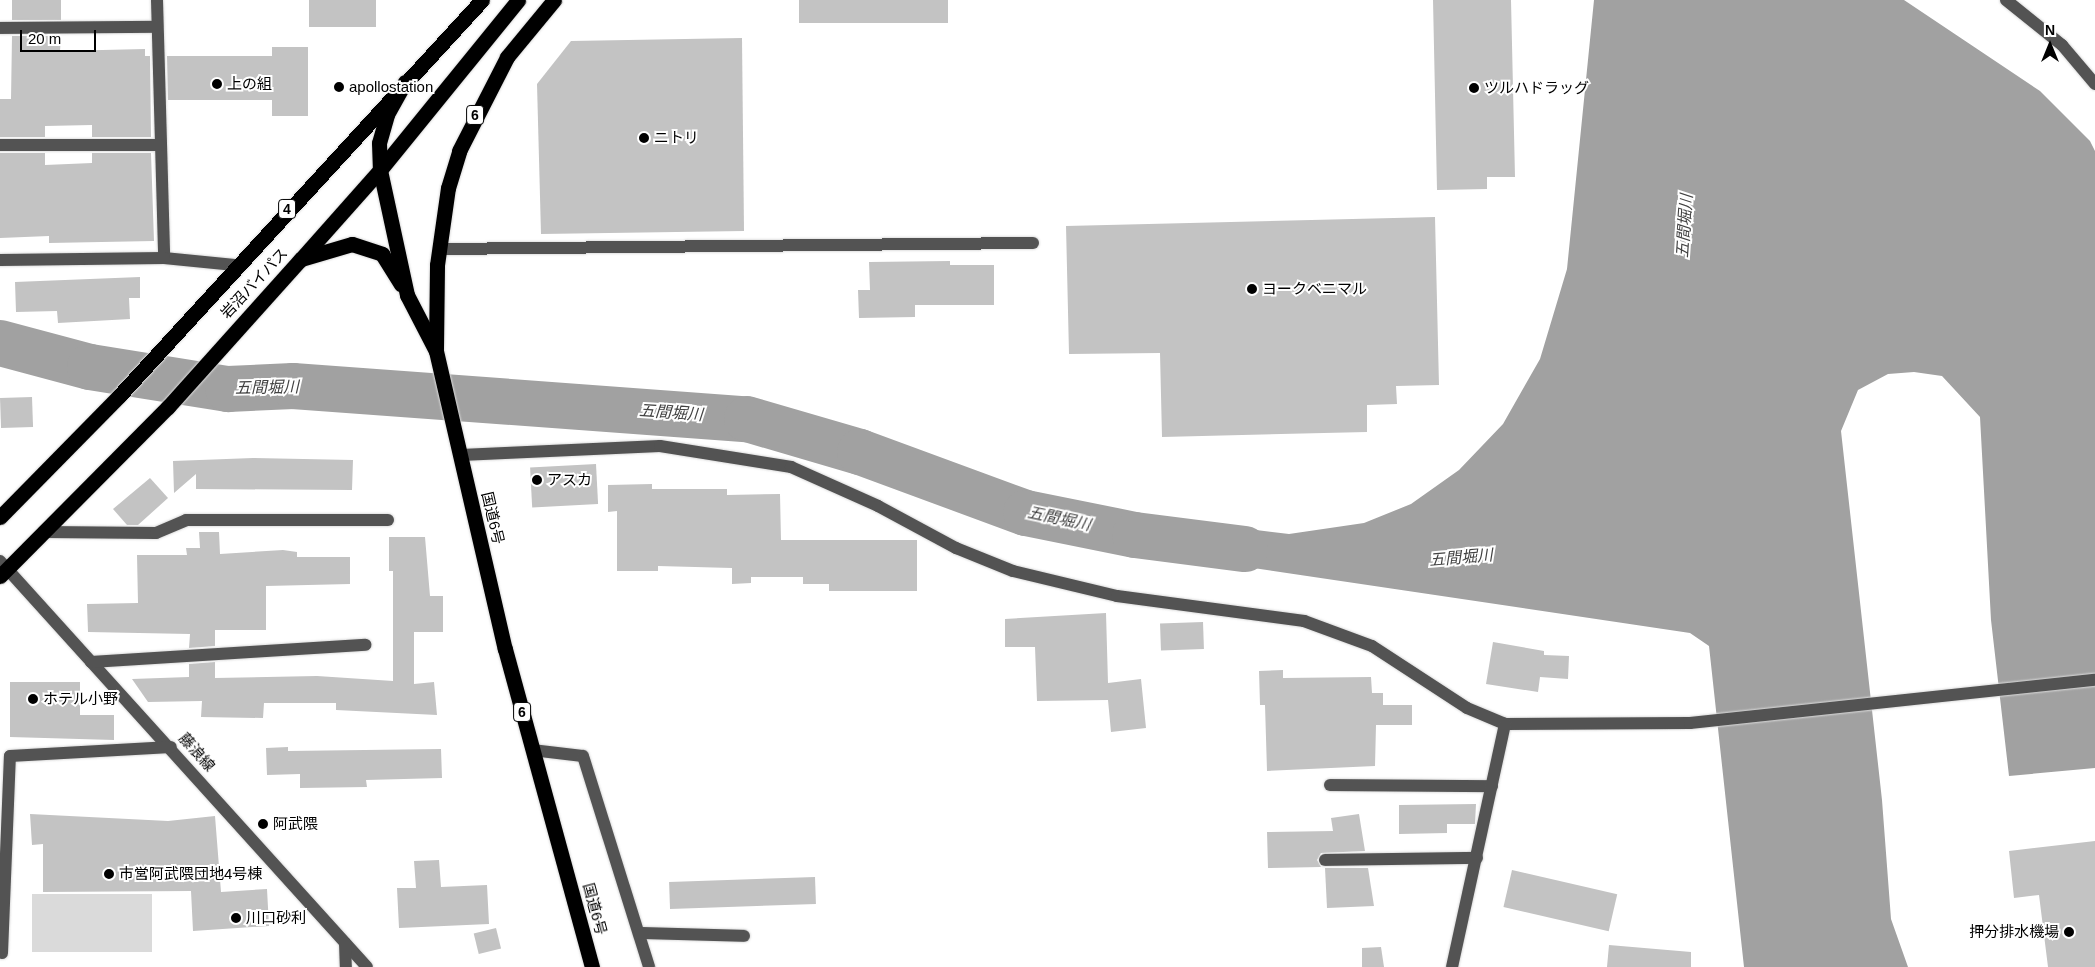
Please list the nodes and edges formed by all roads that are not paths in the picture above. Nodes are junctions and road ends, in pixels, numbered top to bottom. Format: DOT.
graph roads {
  1 [pos="157,0"];
  2 [pos="482,0"];
  3 [pos="518,0"];
  4 [pos="554,0"];
  5 [pos="2006,0"];
  6 [pos="157,27"];
  7 [pos="0,28"];
  8 [pos="406,82"];
  9 [pos="2095,84"];
  10 [pos="0,145"];
  11 [pos="161,145"];
  12 [pos="380,170"];
  13 [pos="1033,243"];
  14 [pos="439,249"];
  15 [pos="164,258"];
  16 [pos="0,260"];
  17 [pos="300,260"];
  18 [pos="234,266"];
  19 [pos="408,295"];
  20 [pos="436,351"];
  21 [pos="461,455"];
  22 [pos="0,517"];
  23 [pos="388,520"];
  24 [pos="45,532"];
  25 [pos="2,569"];
  26 [pos="365,645"];
  27 [pos="91,662"];
  28 [pos="2095,680"];
  29 [pos="1506,724"];
  30 [pos="171,747"];
  31 [pos="532,750"];
  32 [pos="1330,785"];
  33 [pos="1492,786"];
  34 [pos="1477,858"];
  35 [pos="1325,860"];
  36 [pos="639,933"];
  37 [pos="744,936"];
  38 [pos="345,943"];
  39 [pos="2,953"];
  40 [pos="346,967"];
  41 [pos="367,967"];
  42 [pos="592,967"];
  43 [pos="650,967"];
  44 [pos="1452,967"];
  1 -- 6 [label="street"];
  2 -- 8 [label="highway, 岩沼バイパス / 4"];
  3 -- 12 [label="highway, 岩沼バイパス"];
  4 -- 14 [label="highway, 6"];
  5 -- 9 [label="street"];
  6 -- 7 [label="street"];
  6 -- 11 [label="street"];
  8 -- 12 [label="highway, 国道6号 / 6"];
  8 -- 18 [label="highway, 岩沼バイパス / 4"];
  10 -- 11 [label="street"];
  11 -- 15 [label="street"];
  12 -- 17 [label="highway, 岩沼バイパス"];
  12 -- 19 [label="highway, 国道6号 / 6"];
  13 -- 14 [label="street"];
  14 -- 20 [label="highway, 6"];
  15 -- 16 [label="street"];
  15 -- 18 [label="street"];
  17 -- 19 [label="highway"];
  17 -- 24 [label="highway, 岩沼バイパス"];
  18 -- 22 [label="highway, 岩沼バイパス / 4"];
  19 -- 20 [label="highway, 国道6号 / 6"];
  20 -- 21 [label="highway, 国道6号 / 6"];
  21 -- 29 [label="street"];
  21 -- 31 [label="highway, 国道6号 / 6"];
  23 -- 24 [label="street"];
  24 -- 25 [label="highway, 岩沼バイパス"];
  25 -- 27 [label="street, 藤浪線"];
  26 -- 27 [label="street"];
  27 -- 30 [label="street, 藤浪線"];
  28 -- 29 [label="street"];
  29 -- 33 [label="street"];
  30 -- 38 [label="street, 藤浪線"];
  30 -- 39 [label="street"];
  31 -- 36 [label="street"];
  31 -- 42 [label="highway, 国道6号 / 6"];
  32 -- 33 [label="street"];
  33 -- 34 [label="street"];
  34 -- 35 [label="street"];
  34 -- 44 [label="street"];
  36 -- 37 [label="street"];
  36 -- 43 [label="street"];
  38 -- 40 [label="street"];
  38 -- 41 [label="street, 藤浪線"];
}
